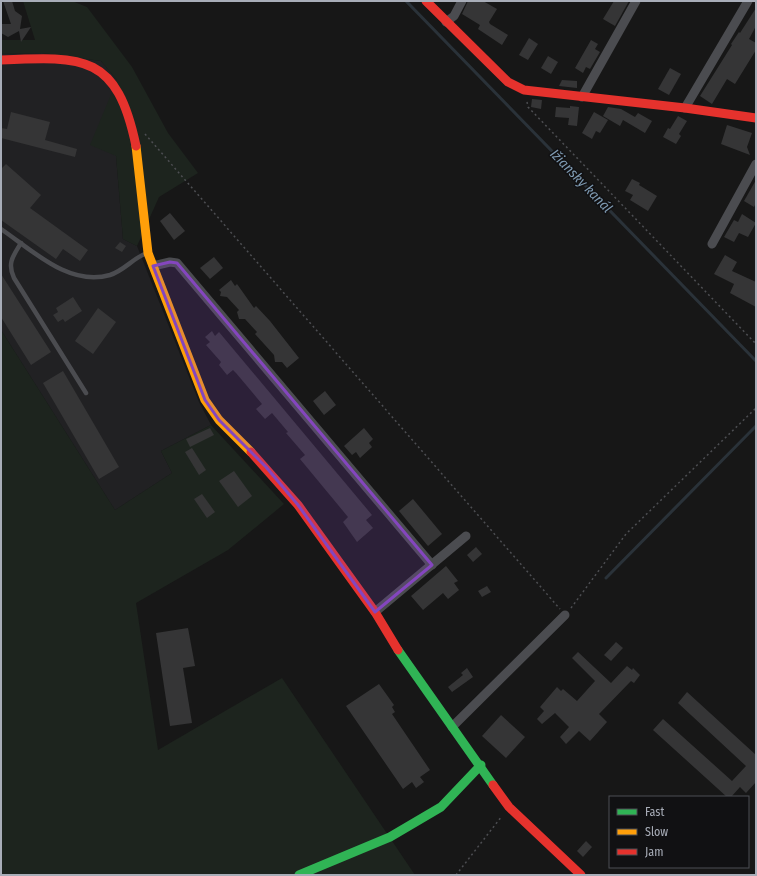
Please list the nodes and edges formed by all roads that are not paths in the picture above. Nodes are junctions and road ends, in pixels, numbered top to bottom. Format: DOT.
graph roads {
  1 [pos="426,1"];
  2 [pos="462,1"];
  3 [pos="636,1"];
  4 [pos="748,1"];
  5 [pos="446,22"];
  6 [pos="1,60"];
  7 [pos="582,96"];
  8 [pos="685,108"];
  9 [pos="756,118"];
  10 [pos="756,164"];
  11 [pos="1,229"];
  12 [pos="21,243"];
  13 [pos="712,244"];
  14 [pos="148,253"];
  15 [pos="153,266"];
  16 [pos="86,393"];
  17 [pos="466,536"];
  18 [pos="432,565"];
  19 [pos="375,612"];
  20 [pos="565,616"];
  21 [pos="452,727"];
  22 [pos="481,765"];
  23 [pos="299,875"];
  24 [pos="580,875"];
  1 -- 5 [label="street"];
  2 -- 5 [label="street"];
  3 -- 7 [label="street"];
  4 -- 8 [label="street"];
  5 -- 7 [label="street"];
  6 -- 14 [label="street"];
  7 -- 8 [label="street"];
  8 -- 9 [label="street"];
  10 -- 13 [label="street"];
  11 -- 12 [label="lane"];
  12 -- 14 [label="lane"];
  12 -- 16 [label="lane"];
  14 -- 15 [label="street"];
  15 -- 18 [label="street"];
  15 -- 19 [label="street"];
  17 -- 18 [label="street"];
  18 -- 19 [label="street"];
  19 -- 21 [label="street"];
  20 -- 21 [label="street"];
  21 -- 22 [label="street"];
  22 -- 23 [label="street"];
  22 -- 24 [label="street"];
}
